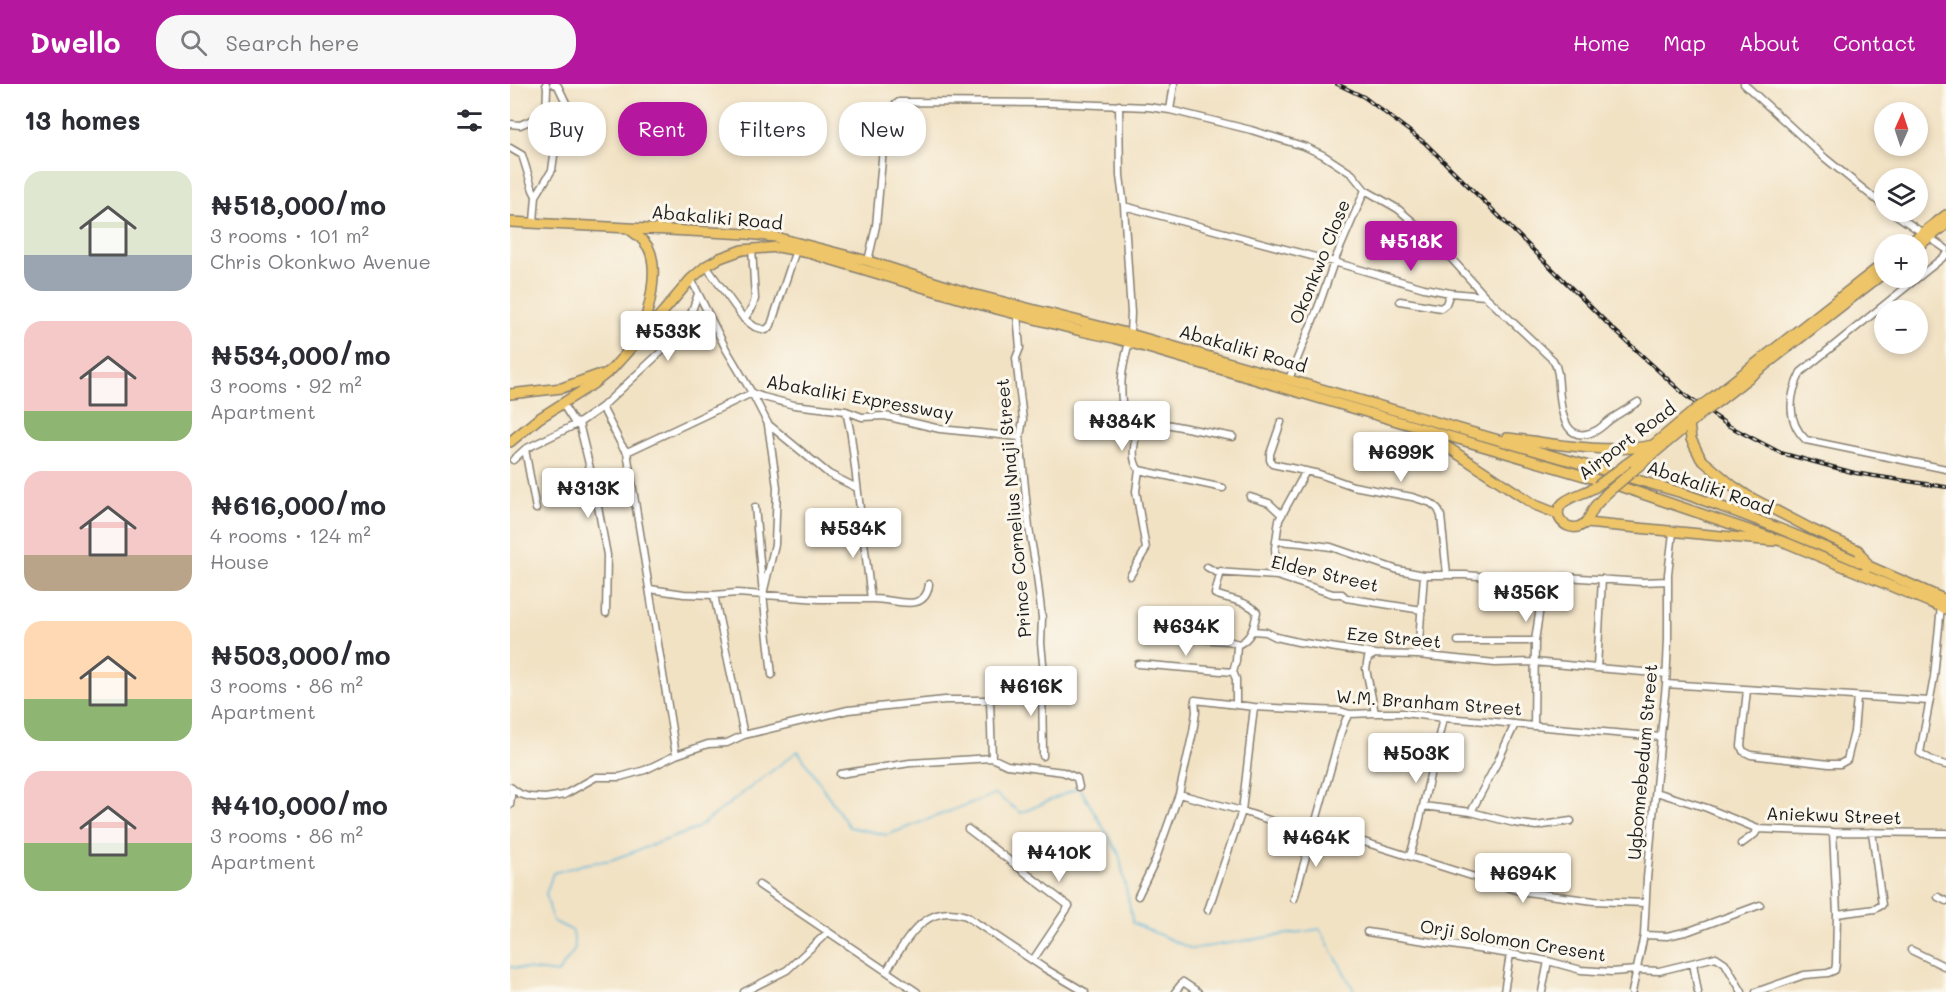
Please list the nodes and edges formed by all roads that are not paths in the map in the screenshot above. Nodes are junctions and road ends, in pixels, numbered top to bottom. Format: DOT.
graph roads {
  1 [pos="546,84"];
  2 [pos="553,84"];
  3 [pos="1174,84"];
  4 [pos="1744,84"];
  5 [pos="1119,105"];
  6 [pos="1170,110"];
  7 [pos="510,124"];
  8 [pos="510,148"];
  9 [pos="1365,190"];
  10 [pos="536,196"];
  11 [pos="1874,198"];
  12 [pos="1124,206"];
  13 [pos="1946,215"];
  14 [pos="510,222"];
  15 [pos="534,222"];
  16 [pos="1906,222"];
  17 [pos="1946,225"];
  18 [pos="627,228"];
  19 [pos="1923,234"];
  20 [pos="1928,234"];
  21 [pos="1928,235"];
  22 [pos="1928,237"];
  23 [pos="752,248"];
  24 [pos="1946,249"];
  25 [pos="796,250"];
  26 [pos="1946,255"];
  27 [pos="868,261"];
  28 [pos="1334,262"];
  29 [pos="706,266"];
  30 [pos="1874,271"];
  31 [pos="690,279"];
  32 [pos="1874,280"];
  33 [pos="1450,293"];
  34 [pos="698,294"];
  35 [pos="1485,297"];
  36 [pos="1400,301"];
  37 [pos="1017,314"];
  38 [pos="744,319"];
  39 [pos="1130,338"];
  40 [pos="634,344"];
  41 [pos="612,369"];
  42 [pos="1289,379"];
  43 [pos="752,393"];
  44 [pos="510,394"];
  45 [pos="1716,399"];
  46 [pos="1638,402"];
  47 [pos="562,403"];
  48 [pos="603,406"];
  49 [pos="846,411"];
  50 [pos="1697,413"];
  51 [pos="1140,419"];
  52 [pos="1281,422"];
  53 [pos="579,423"];
  54 [pos="768,424"];
  55 [pos="1689,424"];
  56 [pos="1417,427"];
  57 [pos="1482,436"];
  58 [pos="1020,437"];
  59 [pos="1233,437"];
  60 [pos="510,442"];
  61 [pos="1653,445"];
  62 [pos="525,449"];
  63 [pos="627,452"];
  64 [pos="513,460"];
  65 [pos="1946,469"];
  66 [pos="1140,470"];
  67 [pos="1306,471"];
  68 [pos="857,488"];
  69 [pos="1223,488"];
  70 [pos="1250,497"];
  71 [pos="756,507"];
  72 [pos="536,508"];
  73 [pos="1558,514"];
  74 [pos="1282,515"];
  75 [pos="1586,523"];
  76 [pos="1672,532"];
  77 [pos="1277,542"];
  78 [pos="1787,543"];
  79 [pos="1207,567"];
  80 [pos="1865,570"];
  81 [pos="1221,572"];
  82 [pos="1424,575"];
  83 [pos="1446,575"];
  84 [pos="1130,576"];
  85 [pos="1277,576"];
  86 [pos="1602,579"];
  87 [pos="1530,580"];
  88 [pos="1668,581"];
  89 [pos="929,584"];
  90 [pos="650,589"];
  91 [pos="763,594"];
  92 [pos="714,595"];
  93 [pos="871,598"];
  94 [pos="1944,605"];
  95 [pos="1422,610"];
  96 [pos="606,613"];
  97 [pos="1253,631"];
  98 [pos="1150,632"];
  99 [pos="1458,641"];
  100 [pos="1535,641"];
  101 [pos="1240,644"];
  102 [pos="1375,654"];
  103 [pos="1418,655"];
  104 [pos="1534,662"];
  105 [pos="1138,664"];
  106 [pos="1597,668"];
  107 [pos="1233,672"];
  108 [pos="1666,674"];
  109 [pos="772,675"];
  110 [pos="1042,678"];
  111 [pos="1666,684"];
  112 [pos="1747,690"];
  113 [pos="1857,697"];
  114 [pos="990,700"];
  115 [pos="1929,701"];
  116 [pos="1236,704"];
  117 [pos="1254,706"];
  118 [pos="1375,712"];
  119 [pos="1350,714"];
  120 [pos="1443,718"];
  121 [pos="1515,724"];
  122 [pos="1534,726"];
  123 [pos="744,735"];
  124 [pos="1661,737"];
  125 [pos="676,755"];
  126 [pos="1043,756"];
  127 [pos="992,758"];
  128 [pos="1946,765"];
  129 [pos="840,774"];
  130 [pos="1079,787"];
  131 [pos="511,788"];
  132 [pos="1656,792"];
  133 [pos="1179,795"];
  134 [pos="510,805"];
  135 [pos="1423,806"];
  136 [pos="1242,811"];
  137 [pos="1471,812"];
  138 [pos="1571,821"];
  139 [pos="968,829"];
  140 [pos="1758,829"];
  141 [pos="1315,831"];
  142 [pos="1833,832"];
  143 [pos="1872,832"];
  144 [pos="1946,833"];
  145 [pos="1741,844"];
  146 [pos="1410,856"];
  147 [pos="759,885"];
  148 [pos="1138,896"];
  149 [pos="1938,897"];
  150 [pos="1294,900"];
  151 [pos="1946,901"];
  152 [pos="1645,903"];
  153 [pos="1760,905"];
  154 [pos="1208,910"];
  155 [pos="1837,914"];
  156 [pos="828,932"];
  157 [pos="1367,932"];
  158 [pos="1644,935"];
  159 [pos="1911,950"];
  160 [pos="1510,954"];
  161 [pos="1033,960"];
  162 [pos="1548,961"];
  163 [pos="1693,963"];
  164 [pos="1946,967"];
  165 [pos="887,970"];
  166 [pos="1636,970"];
  167 [pos="744,992"];
  168 [pos="917,992"];
  169 [pos="1085,992"];
  170 [pos="1175,992"];
  171 [pos="1198,992"];
  172 [pos="1504,992"];
  173 [pos="1542,992"];
  174 [pos="1632,992"];
  175 [pos="1698,992"];
  176 [pos="1742,992"];
  177 [pos="1756,992"];
  1 -- 7 [label="street"];
  2 -- 10 [label="street"];
  3 -- 6 [label="street"];
  4 -- 11 [label="street"];
  5 -- 6 [label="street"];
  5 -- 12 [label="street"];
  5 -- 27 [label="street"];
  6 -- 9 [label="street"];
  8 -- 10 [label="street"];
  9 -- 28 [label="street, Okonkwo Close"];
  9 -- 35 [label="street"];
  10 -- 15 [label="street"];
  12 -- 28 [label="street"];
  12 -- 39 [label="street"];
  13 -- 20 [label="main road"];
  14 -- 15 [label="main road, Abakaliki Road"];
  15 -- 18 [label="main road, Abakaliki Road"];
  16 -- 19 [label="street"];
  17 -- 21 [label="main road"];
  18 -- 27 [label="main road, Abakaliki Road"];
  18 -- 40 [label="main road"];
  22 -- 24 [label="street"];
  23 -- 25 [label="main road, Abakaliki Road"];
  23 -- 29 [label="main road, Abakaliki Road"];
  23 -- 38 [label="street"];
  25 -- 37 [label="main road, Abakaliki Road"];
  25 -- 38 [label="street"];
  26 -- 65 [label="street"];
  27 -- 39 [label="main road, Abakaliki Road"];
  28 -- 33 [label="street"];
  28 -- 42 [label="street, Okonkwo Close"];
  29 -- 31 [label="main road, Abakaliki Road"];
  29 -- 38 [label="street"];
  30 -- 45 [label="main road, Airport Road"];
  31 -- 34 [label="street, Abakaliki Expressway"];
  31 -- 40 [label="main road, Abakaliki Road"];
  32 -- 45 [label="main road, Airport Road"];
  33 -- 35 [label="street"];
  33 -- 36 [label="street"];
  34 -- 43 [label="street, Abakaliki Expressway"];
  34 -- 48 [label="street"];
  35 -- 46 [label="street"];
  37 -- 39 [label="main road, Abakaliki Road"];
  37 -- 58 [label="street, Prince Cornelius Nnaji Street"];
  39 -- 42 [label="main road, Abakaliki Road"];
  39 -- 51 [label="street"];
  39 -- 56 [label="main road, Abakaliki Road"];
  40 -- 41 [label="main road, Abakaliki Road"];
  41 -- 44 [label="main road"];
  41 -- 47 [label="main road"];
  42 -- 57 [label="main road, Abakaliki Road"];
  43 -- 49 [label="street, Abakaliki Expressway"];
  43 -- 54 [label="street"];
  43 -- 63 [label="street"];
  45 -- 50 [label="main road, Airport Road, bridge"];
  47 -- 53 [label="street"];
  47 -- 60 [label="main road"];
  48 -- 53 [label="street"];
  48 -- 63 [label="street"];
  49 -- 58 [label="street, Abakaliki Expressway"];
  49 -- 68 [label="street"];
  50 -- 55 [label="main road, Airport Road"];
  50 -- 61 [label="main road, Airport Road"];
  51 -- 59 [label="street"];
  51 -- 66 [label="street"];
  52 -- 67 [label="street"];
  53 -- 62 [label="street"];
  53 -- 96 [label="street"];
  54 -- 68 [label="street"];
  54 -- 91 [label="street"];
  55 -- 75 [label="main road, Airport Road, bridge"];
  55 -- 80 [label="main road"];
  56 -- 73 [label="main road"];
  56 -- 78 [label="main road, Abakaliki Road"];
  57 -- 61 [label="main road"];
  57 -- 80 [label="main road, Abakaliki Road"];
  58 -- 110 [label="street, Prince Cornelius Nnaji Street"];
  61 -- 73 [label="main road, Airport Road, bridge"];
  62 -- 64 [label="street"];
  62 -- 72 [label="street"];
  63 -- 90 [label="street"];
  66 -- 69 [label="street"];
  66 -- 84 [label="street"];
  67 -- 74 [label="street"];
  67 -- 83 [label="street"];
  68 -- 93 [label="street"];
  70 -- 74 [label="street"];
  71 -- 91 [label="street"];
  73 -- 75 [label="main road"];
  74 -- 77 [label="street"];
  75 -- 76 [label="main road"];
  76 -- 78 [label="main road"];
  76 -- 88 [label="street, Ugbonnebedum Street"];
  77 -- 82 [label="street"];
  77 -- 85 [label="street"];
  78 -- 80 [label="main road, Abakaliki Road"];
  79 -- 81 [label="street, Elder Street"];
  80 -- 94 [label="main road, Abakaliki Road"];
  81 -- 85 [label="street, Elder Street"];
  81 -- 97 [label="street"];
  82 -- 83 [label="street"];
  82 -- 95 [label="street"];
  83 -- 87 [label="street"];
  85 -- 95 [label="street, Elder Street"];
  86 -- 87 [label="street"];
  86 -- 88 [label="street"];
  86 -- 106 [label="street"];
  87 -- 100 [label="street"];
  88 -- 108 [label="street, Ugbonnebedum Street"];
  89 -- 93 [label="street"];
  90 -- 92 [label="street"];
  90 -- 125 [label="street"];
  91 -- 92 [label="street"];
  91 -- 93 [label="street"];
  91 -- 109 [label="street"];
  92 -- 123 [label="street"];
  94 -- 115 [label="street"];
  95 -- 103 [label="street"];
  97 -- 101 [label="street"];
  97 -- 102 [label="street, Eze Street"];
  98 -- 101 [label="street"];
  99 -- 100 [label="street"];
  100 -- 104 [label="street"];
  101 -- 107 [label="street"];
  102 -- 103 [label="street, Eze Street"];
  102 -- 118 [label="street"];
  103 -- 104 [label="street, Eze Street"];
  104 -- 106 [label="street, Eze Street"];
  104 -- 122 [label="street"];
  105 -- 107 [label="street"];
  106 -- 108 [label="street, Eze Street"];
  107 -- 116 [label="street"];
  108 -- 111 [label="street, Ugbonnebedum Street"];
  110 -- 114 [label="street"];
  110 -- 126 [label="street, Prince Cornelius Nnaji Street"];
  111 -- 112 [label="street"];
  111 -- 124 [label="street, Ugbonnebedum Street"];
  112 -- 113 [label="street"];
  112 -- 113 [label="street"];
  113 -- 115 [label="street"];
  114 -- 123 [label="street"];
  114 -- 127 [label="street"];
  115 -- 128 [label="street"];
  116 -- 117 [label="street, W.M. Branham Street"];
  116 -- 133 [label="street, W.M. Branham Street"];
  117 -- 119 [label="street, W.M. Branham Street"];
  117 -- 136 [label="street"];
  118 -- 119 [label="street, W.M. Branham Street"];
  118 -- 120 [label="street, W.M. Branham Street"];
  119 -- 141 [label="street"];
  120 -- 121 [label="street, W.M. Branham Street"];
  120 -- 135 [label="street"];
  121 -- 122 [label="street, W.M. Branham Street"];
  121 -- 137 [label="street"];
  122 -- 124 [label="street, W.M. Branham Street"];
  123 -- 125 [label="street"];
  124 -- 132 [label="street, Ugbonnebedum Street"];
  125 -- 131 [label="street"];
  127 -- 129 [label="street"];
  127 -- 130 [label="street"];
  131 -- 134 [label="street"];
  132 -- 140 [label="street, Aniekwu Street"];
  132 -- 152 [label="street, Ugbonnebedum Street"];
  133 -- 136 [label="street"];
  133 -- 148 [label="street"];
  135 -- 137 [label="street"];
  135 -- 146 [label="street"];
  136 -- 141 [label="street"];
  136 -- 154 [label="street"];
  137 -- 138 [label="street"];
  139 -- 161 [label="street"];
  140 -- 142 [label="street, Aniekwu Street"];
  140 -- 145 [label="street"];
  141 -- 146 [label="street"];
  141 -- 150 [label="street"];
  142 -- 143 [label="street, Aniekwu Street"];
  142 -- 155 [label="street"];
  143 -- 144 [label="street, Aniekwu Street"];
  143 -- 155 [label="street"];
  146 -- 152 [label="street"];
  147 -- 156 [label="street"];
  149 -- 151 [label="street"];
  152 -- 158 [label="street, Ugbonnebedum Street"];
  153 -- 158 [label="street"];
  155 -- 177 [label="street"];
  156 -- 165 [label="street"];
  156 -- 167 [label="street"];
  157 -- 160 [label="street, Orji Solomon Cresent"];
  158 -- 166 [label="street, Ugbonnebedum Street"];
  159 -- 164 [label="street"];
  160 -- 162 [label="street, Orji Solomon Cresent"];
  160 -- 172 [label="street"];
  161 -- 165 [label="street"];
  161 -- 169 [label="street"];
  162 -- 166 [label="street, Orji Solomon Cresent"];
  162 -- 173 [label="street"];
  163 -- 166 [label="street, Orji Solomon Cresent"];
  163 -- 175 [label="street"];
  163 -- 176 [label="street, Orji Solomon Cresent"];
  165 -- 168 [label="street"];
  166 -- 174 [label="street, Ugbonnebedum Street"];
  170 -- 171 [label="street"];
}
